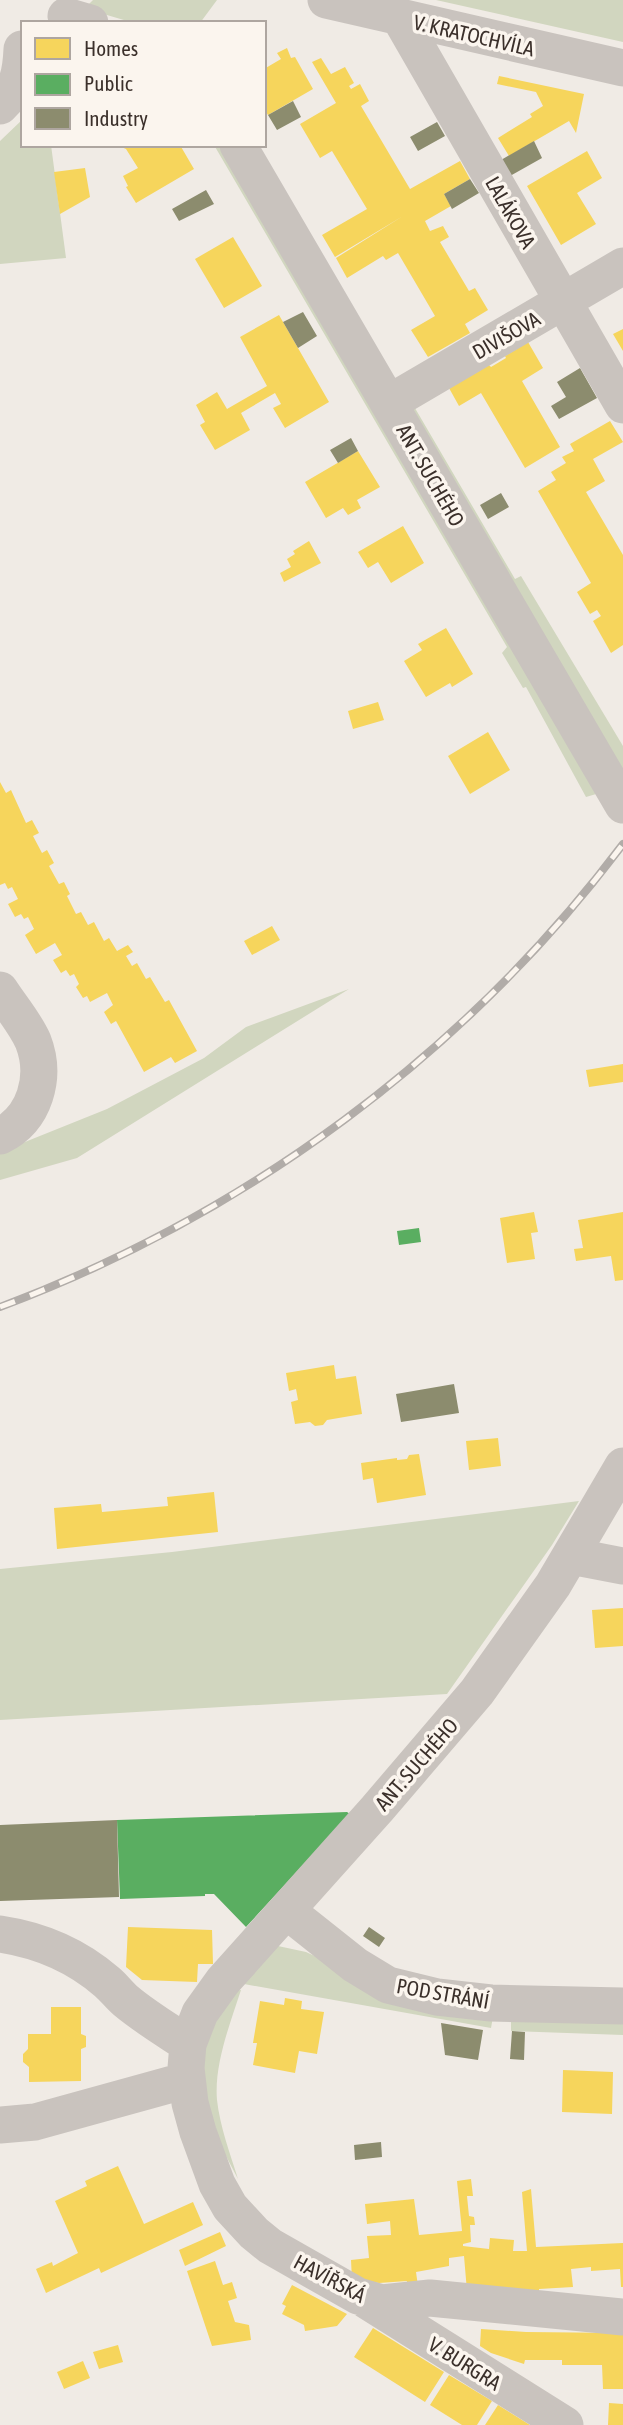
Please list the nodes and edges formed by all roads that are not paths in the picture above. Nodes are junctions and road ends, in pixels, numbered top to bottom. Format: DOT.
graph roads {
  1 [pos="326,0"];
  2 [pos="400,18"];
  3 [pos="0,40"];
  4 [pos="21,49"];
  5 [pos="623,68"];
  6 [pos="21,74"];
  7 [pos="0,106"];
  8 [pos="240,147"];
  9 [pos="623,266"];
  10 [pos="562,303"];
  11 [pos="389,402"];
  12 [pos="623,405"];
  13 [pos="623,805"];
  14 [pos="0,990"];
  15 [pos="0,1136"];
  16 [pos="623,1466"];
  17 [pos="571,1556"];
  18 [pos="623,1566"];
  19 [pos="287,1911"];
  20 [pos="0,1934"];
  21 [pos="623,2006"];
  22 [pos="188,2044"];
  23 [pos="187,2080"];
  24 [pos="0,2125"];
  25 [pos="365,2300"];
  26 [pos="623,2316"];
  27 [pos="565,2425"];
  1 -- 2 [label="street, V. KRATOCHVÍLA"];
  2 -- 5 [label="street, V. KRATOCHVÍLA"];
  2 -- 10 [label="street, LALÁKOVA"];
  3 -- 4 [label="street"];
  6 -- 7 [label="street"];
  8 -- 11 [label="street, ANT. SUCHÉHO"];
  9 -- 10 [label="street, DIVIŠOVA"];
  10 -- 11 [label="street, DIVIŠOVA"];
  10 -- 12 [label="street, LALÁKOVA"];
  11 -- 13 [label="street, ANT. SUCHÉHO"];
  14 -- 15 [label="street"];
  16 -- 17 [label="street, ANT. SUCHÉHO"];
  17 -- 18 [label="street"];
  17 -- 19 [label="street, ANT. SUCHÉHO"];
  19 -- 21 [label="street, POD STRÁNÍ"];
  19 -- 22 [label="street, ANT. SUCHÉHO"];
  20 -- 22 [label="street"];
  22 -- 23 [label="street, HAVÍŘSKÁ"];
  23 -- 24 [label="street"];
  23 -- 25 [label="street, HAVÍŘSKÁ"];
  25 -- 26 [label="street, HAVÍŘSKÁ"];
  25 -- 27 [label="street, V. BURGRA"];
}
